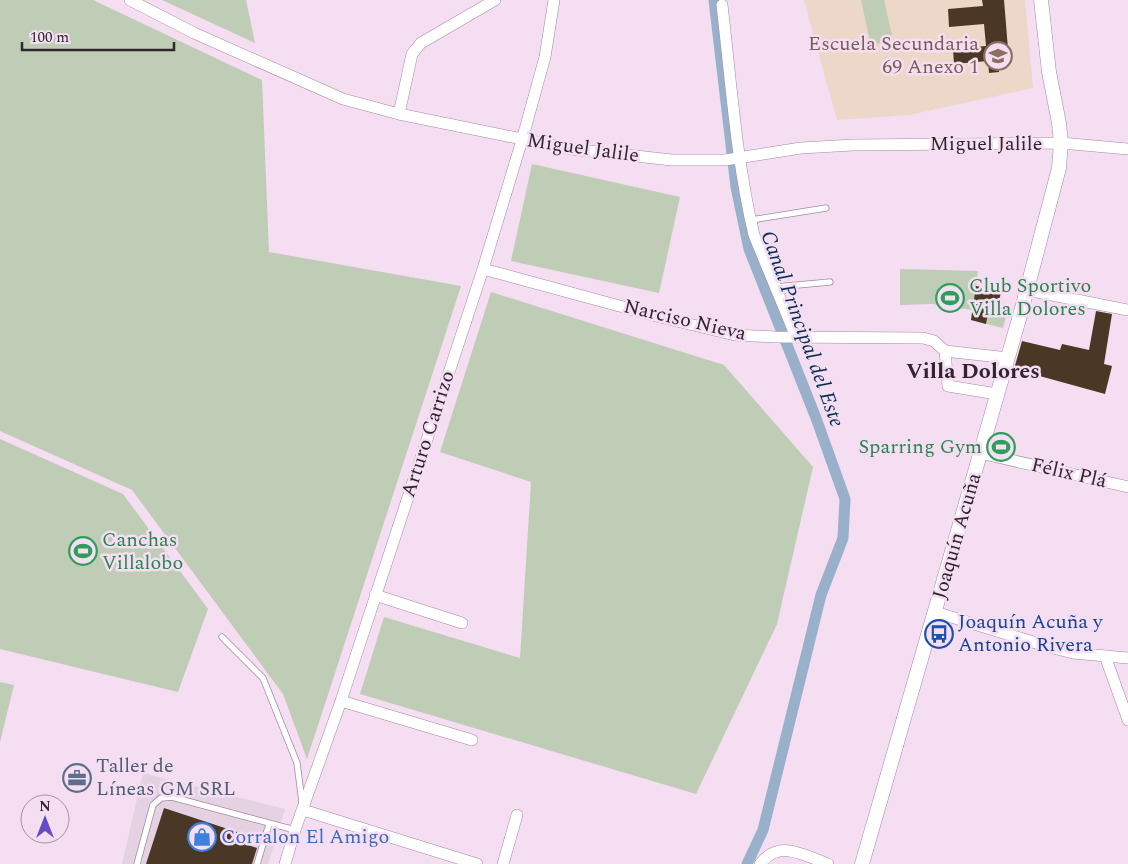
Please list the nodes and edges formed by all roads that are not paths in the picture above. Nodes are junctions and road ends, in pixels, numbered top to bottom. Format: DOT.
graph roads {
  1 [pos="130,0"];
  2 [pos="495,0"];
  3 [pos="554,0"];
  4 [pos="1040,0"];
  5 [pos="722,5"];
  6 [pos="399,114"];
  7 [pos="522,140"];
  8 [pos="1061,143"];
  9 [pos="1128,149"];
  10 [pos="740,158"];
  11 [pos="826,208"];
  12 [pos="751,220"];
  13 [pos="483,269"];
  14 [pos="830,282"];
  15 [pos="776,287"];
  16 [pos="1027,290"];
  17 [pos="1128,310"];
  18 [pos="796,337"];
  19 [pos="945,350"];
  20 [pos="1008,358"];
  21 [pos="998,394"];
  22 [pos="980,453"];
  23 [pos="1128,487"];
  24 [pos="375,595"];
  25 [pos="935,612"];
  26 [pos="462,623"];
  27 [pos="222,636"];
  28 [pos="1105,656"];
  29 [pos="1128,658"];
  30 [pos="341,701"];
  31 [pos="1128,720"];
  32 [pos="472,740"];
  33 [pos="303,810"];
  34 [pos="517,815"];
  35 [pos="269,824"];
  36 [pos="295,830"];
  37 [pos="137,864"];
  38 [pos="257,864"];
  39 [pos="285,864"];
  40 [pos="477,864"];
  41 [pos="503,864"];
  42 [pos="760,864"];
  43 [pos="828,864"];
  44 [pos="862,864"];
  1 -- 6 [label="street, Miguel Jalile"];
  2 -- 6 [label="street"];
  3 -- 7 [label="street, Arturo Carrizo"];
  4 -- 8 [label="street, Joaquín Acuña"];
  5 -- 10 [label="street"];
  6 -- 7 [label="street, Miguel Jalile"];
  7 -- 10 [label="street, Miguel Jalile"];
  7 -- 13 [label="street, Arturo Carrizo"];
  8 -- 9 [label="street, Miguel Jalile"];
  8 -- 10 [label="street, Miguel Jalile"];
  8 -- 16 [label="street, Joaquín Acuña"];
  10 -- 12 [label="street"];
  11 -- 12 [label="lane"];
  12 -- 15 [label="street"];
  13 -- 18 [label="street, Narciso Nieva"];
  13 -- 24 [label="street, Arturo Carrizo"];
  14 -- 15 [label="lane"];
  15 -- 18 [label="street"];
  16 -- 17 [label="street"];
  16 -- 20 [label="street, Joaquín Acuña"];
  18 -- 19 [label="street, Narciso Nieva"];
  19 -- 20 [label="street, Narciso Nieva"];
  19 -- 21 [label="street"];
  20 -- 21 [label="street, Joaquín Acuña"];
  21 -- 22 [label="street, Joaquín Acuña"];
  22 -- 23 [label="street, Félix Plá"];
  22 -- 25 [label="street, Joaquín Acuña"];
  24 -- 26 [label="street"];
  24 -- 30 [label="street, Arturo Carrizo"];
  25 -- 28 [label="street"];
  25 -- 44 [label="street, Joaquín Acuña"];
  27 -- 33 [label="lane"];
  28 -- 29 [label="street"];
  28 -- 31 [label="street"];
  30 -- 32 [label="street"];
  30 -- 33 [label="street, Arturo Carrizo"];
  33 -- 36 [label="street, Arturo Carrizo"];
  33 -- 40 [label="street"];
  34 -- 41 [label="street"];
  35 -- 36 [label="lane"];
  35 -- 37 [label="lane"];
  35 -- 38 [label="lane"];
  36 -- 39 [label="street, Arturo Carrizo"];
  42 -- 43 [label="street"];
}
